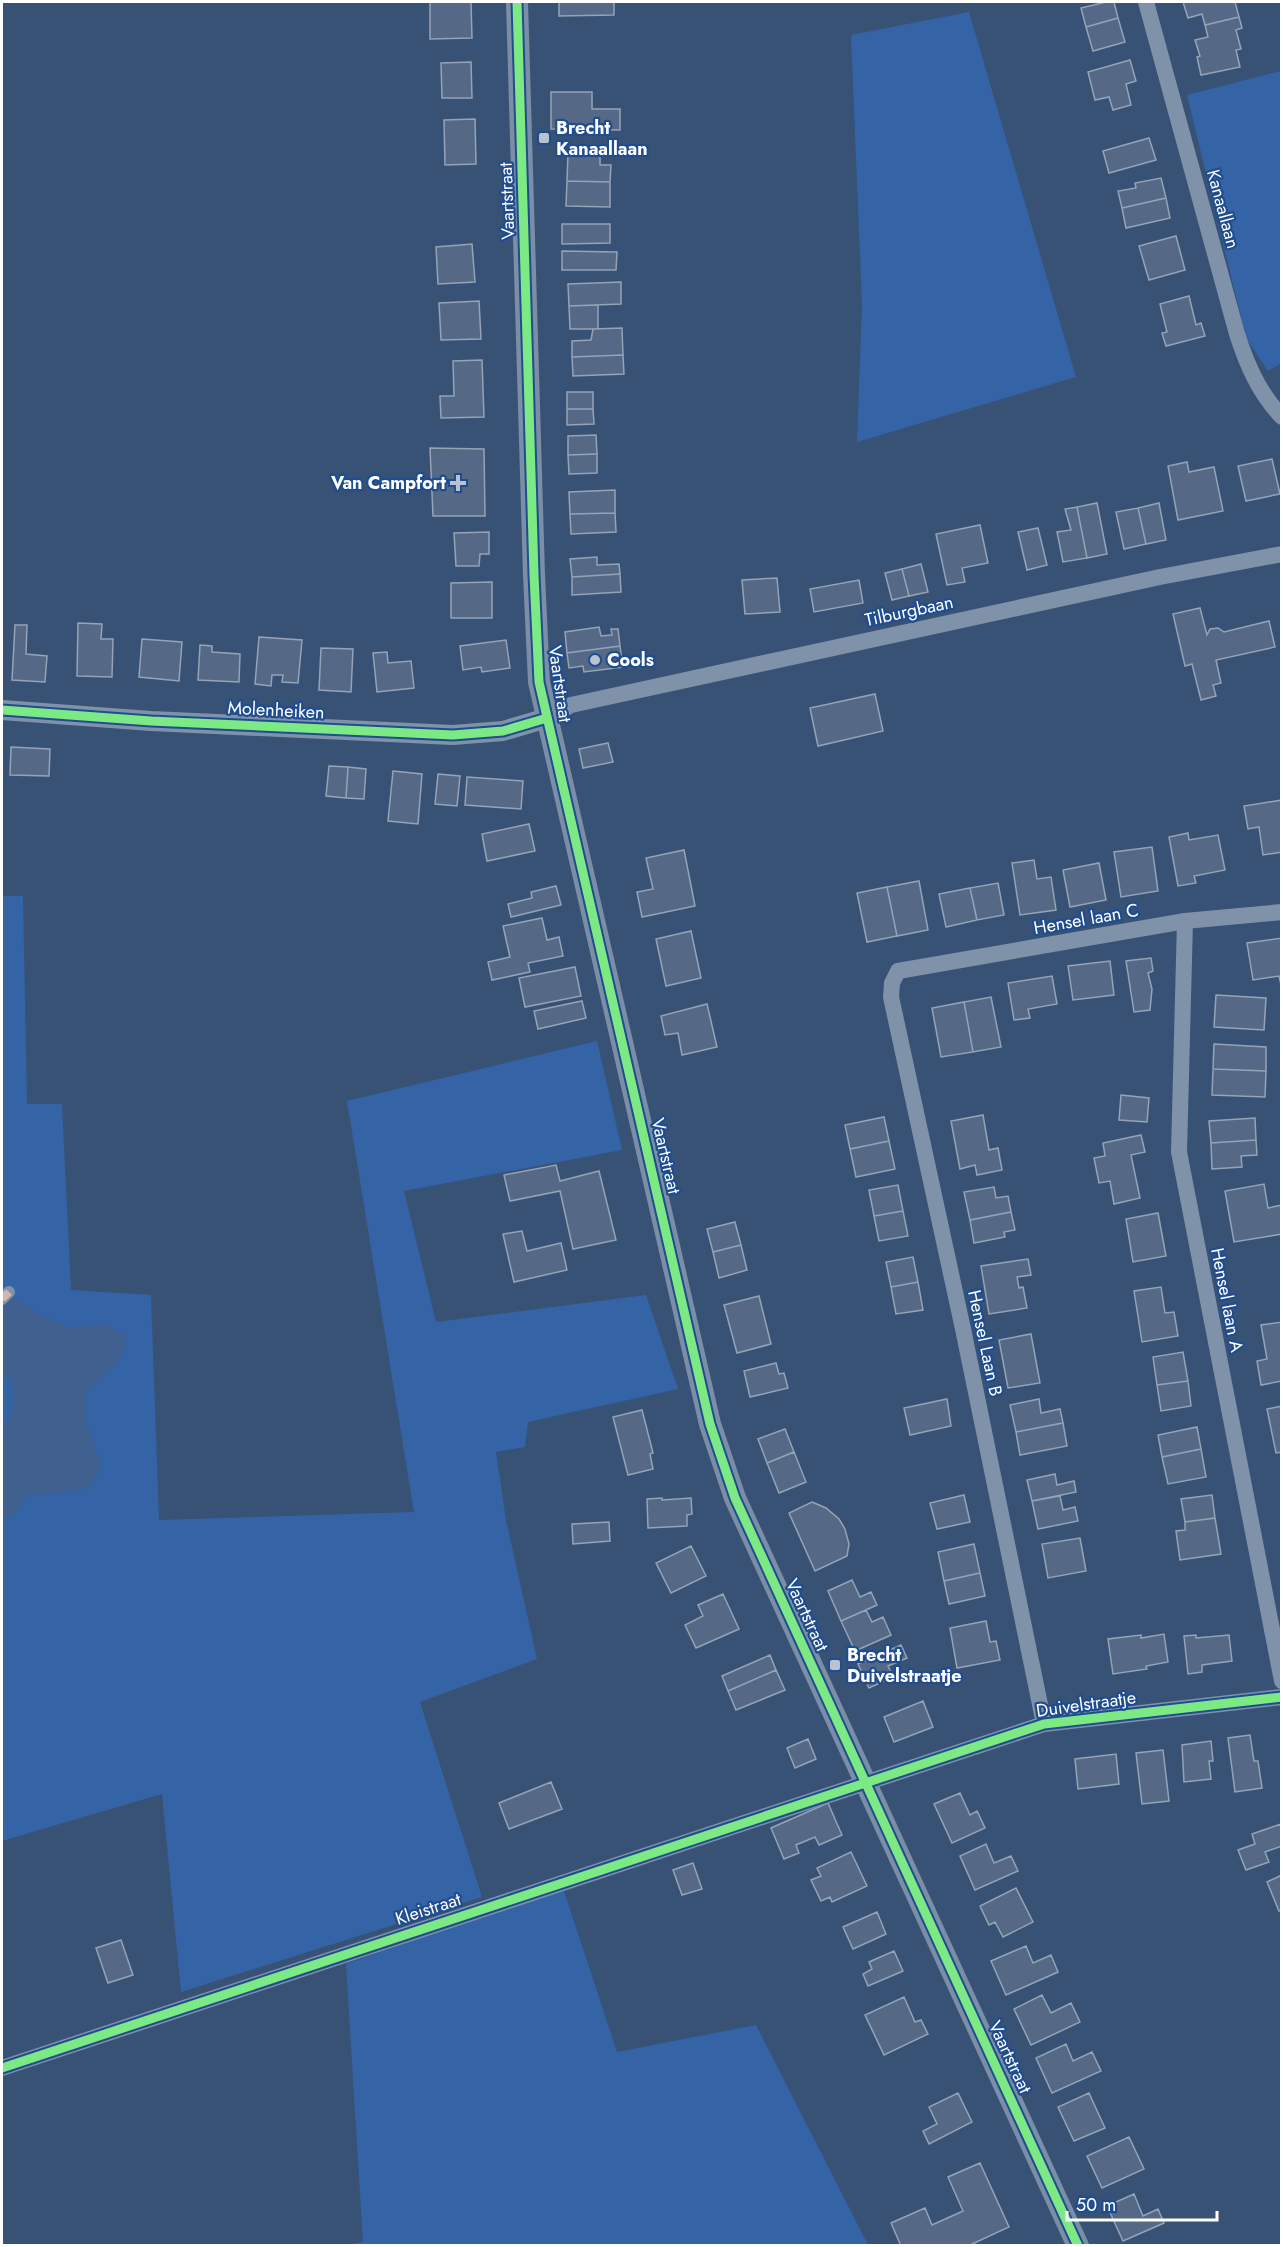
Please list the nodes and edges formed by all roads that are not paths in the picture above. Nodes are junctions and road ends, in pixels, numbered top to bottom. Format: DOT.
graph roads {
  1 [pos="517,2"];
  2 [pos="1146,2"];
  3 [pos="1281,417"];
  4 [pos="1281,554"];
  5 [pos="2,710"];
  6 [pos="547,718"];
  7 [pos="1281,912"];
  8 [pos="1185,921"];
  9 [pos="898,971"];
  10 [pos="1281,1682"];
  11 [pos="1281,1697"];
  12 [pos="1044,1724"];
  13 [pos="866,1782"];
  14 [pos="2,2068"];
  15 [pos="1078,2246"];
  1 -- 6 [label="main road, Vaartstraat"];
  2 -- 3 [label="street, Kanaallaan"];
  4 -- 6 [label="street, Tilburgbaan"];
  5 -- 6 [label="street, Molenheiken"];
  6 -- 13 [label="main road, Vaartstraat"];
  7 -- 8 [label="street, Hensel laan C"];
  8 -- 9 [label="street, Hensel laan C"];
  8 -- 10 [label="street, Hensel laan A"];
  9 -- 12 [label="street, Hensel Laan B"];
  11 -- 12 [label="street, Duivelstraatje"];
  12 -- 13 [label="street, Duivelstraatje"];
  13 -- 14 [label="street, Kleistraat"];
  13 -- 15 [label="main road, Vaartstraat"];
}
